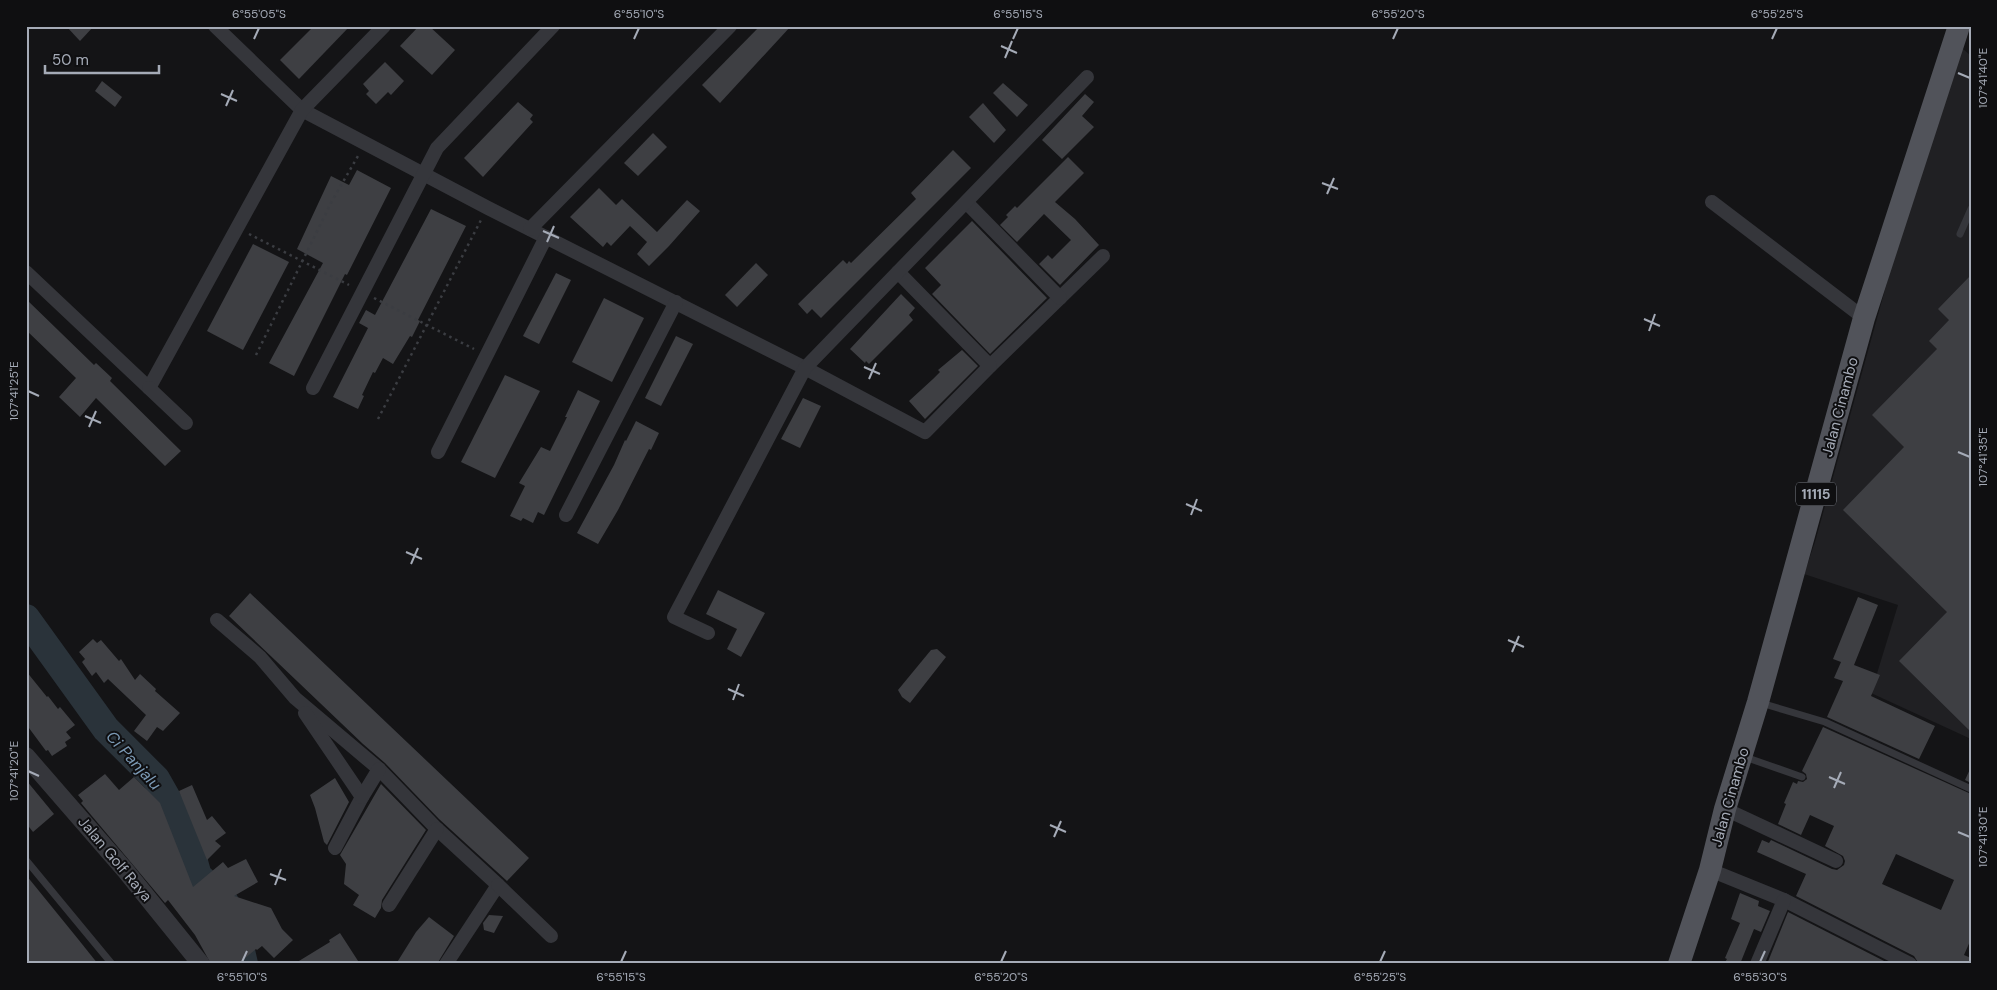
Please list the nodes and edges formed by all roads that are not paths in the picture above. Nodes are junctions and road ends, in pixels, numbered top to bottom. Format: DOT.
graph roads {
  1 [pos="215,26"];
  2 [pos="384,26"];
  3 [pos="553,26"];
  4 [pos="730,26"];
  5 [pos="1959,26"];
  6 [pos="1088,77"];
  7 [pos="302,110"];
  8 [pos="424,174"];
  9 [pos="967,202"];
  10 [pos="1712,202"];
  11 [pos="1971,209"];
  12 [pos="530,229"];
  13 [pos="1960,234"];
  14 [pos="546,237"];
  15 [pos="1104,256"];
  16 [pos="26,272"];
  17 [pos="898,272"];
  18 [pos="1060,298"];
  19 [pos="676,302"];
  20 [pos="1864,318"];
  21 [pos="990,366"];
  22 [pos="805,368"];
  23 [pos="149,388"];
  24 [pos="313,388"];
  25 [pos="186,423"];
  26 [pos="438,452"];
  27 [pos="566,515"];
  28 [pos="218,620"];
  29 [pos="708,633"];
  30 [pos="295,698"];
  31 [pos="1758,702"];
  32 [pos="26,756"];
  33 [pos="1742,756"];
  34 [pos="379,769"];
  35 [pos="1802,777"];
  36 [pos="1971,789"];
  37 [pos="362,797"];
  38 [pos="1725,809"];
  39 [pos="436,829"];
  40 [pos="335,848"];
  41 [pos="26,860"];
  42 [pos="1836,861"];
  43 [pos="1710,870"];
  44 [pos="498,885"];
  45 [pos="1784,900"];
  46 [pos="389,906"];
  47 [pos="551,936"];
  48 [pos="112,964"];
  49 [pos="201,964"];
  50 [pos="446,964"];
  51 [pos="1679,964"];
  52 [pos="1757,964"];
  53 [pos="1910,964"];
  1 -- 7 [label="street"];
  2 -- 7 [label="street"];
  3 -- 8 [label="street"];
  4 -- 12 [label="street"];
  5 -- 20 [label="main road, Jalan Cinambo / 11115"];
  6 -- 9 [label="street"];
  7 -- 8 [label="street"];
  7 -- 23 [label="street"];
  8 -- 12 [label="street"];
  8 -- 24 [label="street"];
  9 -- 17 [label="street"];
  9 -- 18 [label="street"];
  10 -- 20 [label="street"];
  11 -- 13 [label="lane"];
  12 -- 14 [label="street"];
  14 -- 19 [label="street"];
  14 -- 26 [label="street"];
  15 -- 18 [label="street"];
  16 -- 23 [label="street"];
  17 -- 21 [label="street"];
  17 -- 22 [label="street"];
  18 -- 21 [label="street"];
  19 -- 22 [label="street"];
  19 -- 27 [label="street"];
  20 -- 31 [label="main road, Jalan Cinambo / 11115"];
  21 -- 22 [label="street"];
  22 -- 29 [label="street"];
  23 -- 25 [label="street"];
  28 -- 30 [label="street"];
  30 -- 34 [label="street"];
  30 -- 37 [label="street"];
  31 -- 33 [label="main road, Jalan Cinambo / 11115"];
  31 -- 36 [label="lane"];
  32 -- 49 [label="street, Jalan Golf Raya"];
  33 -- 35 [label="lane"];
  33 -- 38 [label="main road, Jalan Cinambo / 11115"];
  34 -- 37 [label="street"];
  34 -- 39 [label="street"];
  37 -- 40 [label="street"];
  38 -- 42 [label="street"];
  38 -- 43 [label="main road, Jalan Cinambo / 11115"];
  39 -- 44 [label="street"];
  39 -- 46 [label="street"];
  41 -- 48 [label="lane"];
  43 -- 45 [label="street"];
  43 -- 51 [label="main road, Jalan Cinambo / 11115"];
  44 -- 47 [label="street"];
  44 -- 50 [label="street"];
  45 -- 52 [label="street"];
  45 -- 53 [label="street"];
}
